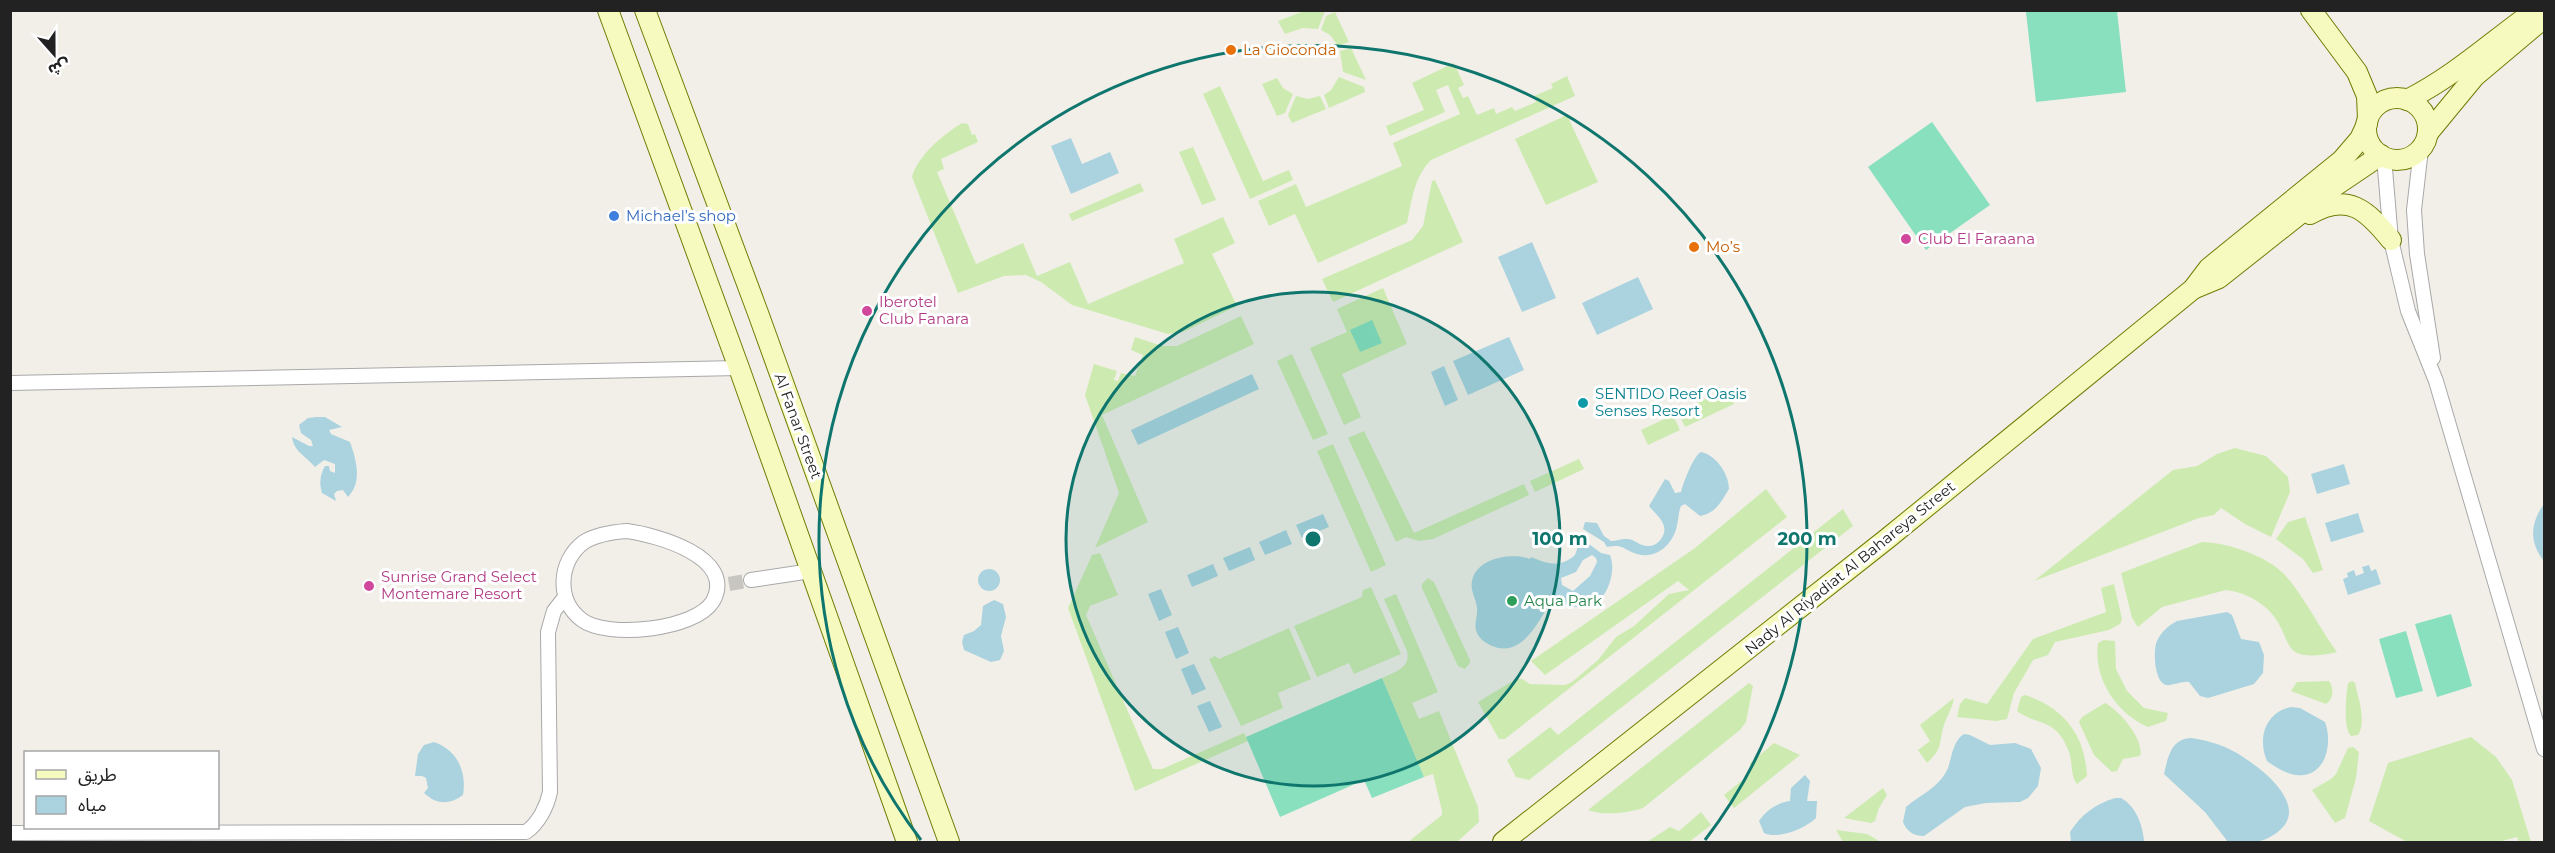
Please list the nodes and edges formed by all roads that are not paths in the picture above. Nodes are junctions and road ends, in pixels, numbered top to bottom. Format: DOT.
graph roads {
  1 [pos="608,10"];
  2 [pos="645,10"];
  3 [pos="2310,10"];
  4 [pos="2536,10"];
  5 [pos="2544,18"];
  6 [pos="2357,72"];
  7 [pos="2403,99"];
  8 [pos="2368,122"];
  9 [pos="2424,141"];
  10 [pos="2383,156"];
  11 [pos="2276,233"];
  12 [pos="2391,240"];
  13 [pos="2193,289"];
  14 [pos="740,368"];
  15 [pos="2436,381"];
  16 [pos="10,383"];
  17 [pos="811,571"];
  18 [pos="751,580"];
  19 [pos="565,597"];
  20 [pos="2544,749"];
  21 [pos="10,833"];
  22 [pos="907,843"];
  23 [pos="949,843"];
  24 [pos="1503,843"];
  1 -- 14 [label="main road"];
  2 -- 23 [label="main road, Al Fanar Street"];
  3 -- 6 [label="main road"];
  4 -- 7 [label="main road"];
  5 -- 9 [label="main road"];
  6 -- 7 [label="main road"];
  6 -- 8 [label="main road"];
  7 -- 8 [label="main road"];
  7 -- 9 [label="main road"];
  8 -- 10 [label="main road"];
  8 -- 13 [label="main road, Nady Al Riyadiat Al Bahareya Street"];
  9 -- 10 [label="main road"];
  9 -- 15 [label="street"];
  10 -- 11 [label="main road, Nady Al Riyadiat Al Bahareya Street"];
  10 -- 12 [label="street"];
  11 -- 12 [label="main road"];
  11 -- 13 [label="main road, Nady Al Riyadiat Al Bahareya Street"];
  12 -- 15 [label="street"];
  13 -- 24 [label="main road, Nady Al Riyadiat Al Bahareya Street"];
  14 -- 16 [label="street"];
  14 -- 17 [label="main road"];
  15 -- 20 [label="street"];
  17 -- 18 [label="street"];
  17 -- 22 [label="main road"];
  19 -- 19 [label="street"];
  19 -- 21 [label="street"];
}
